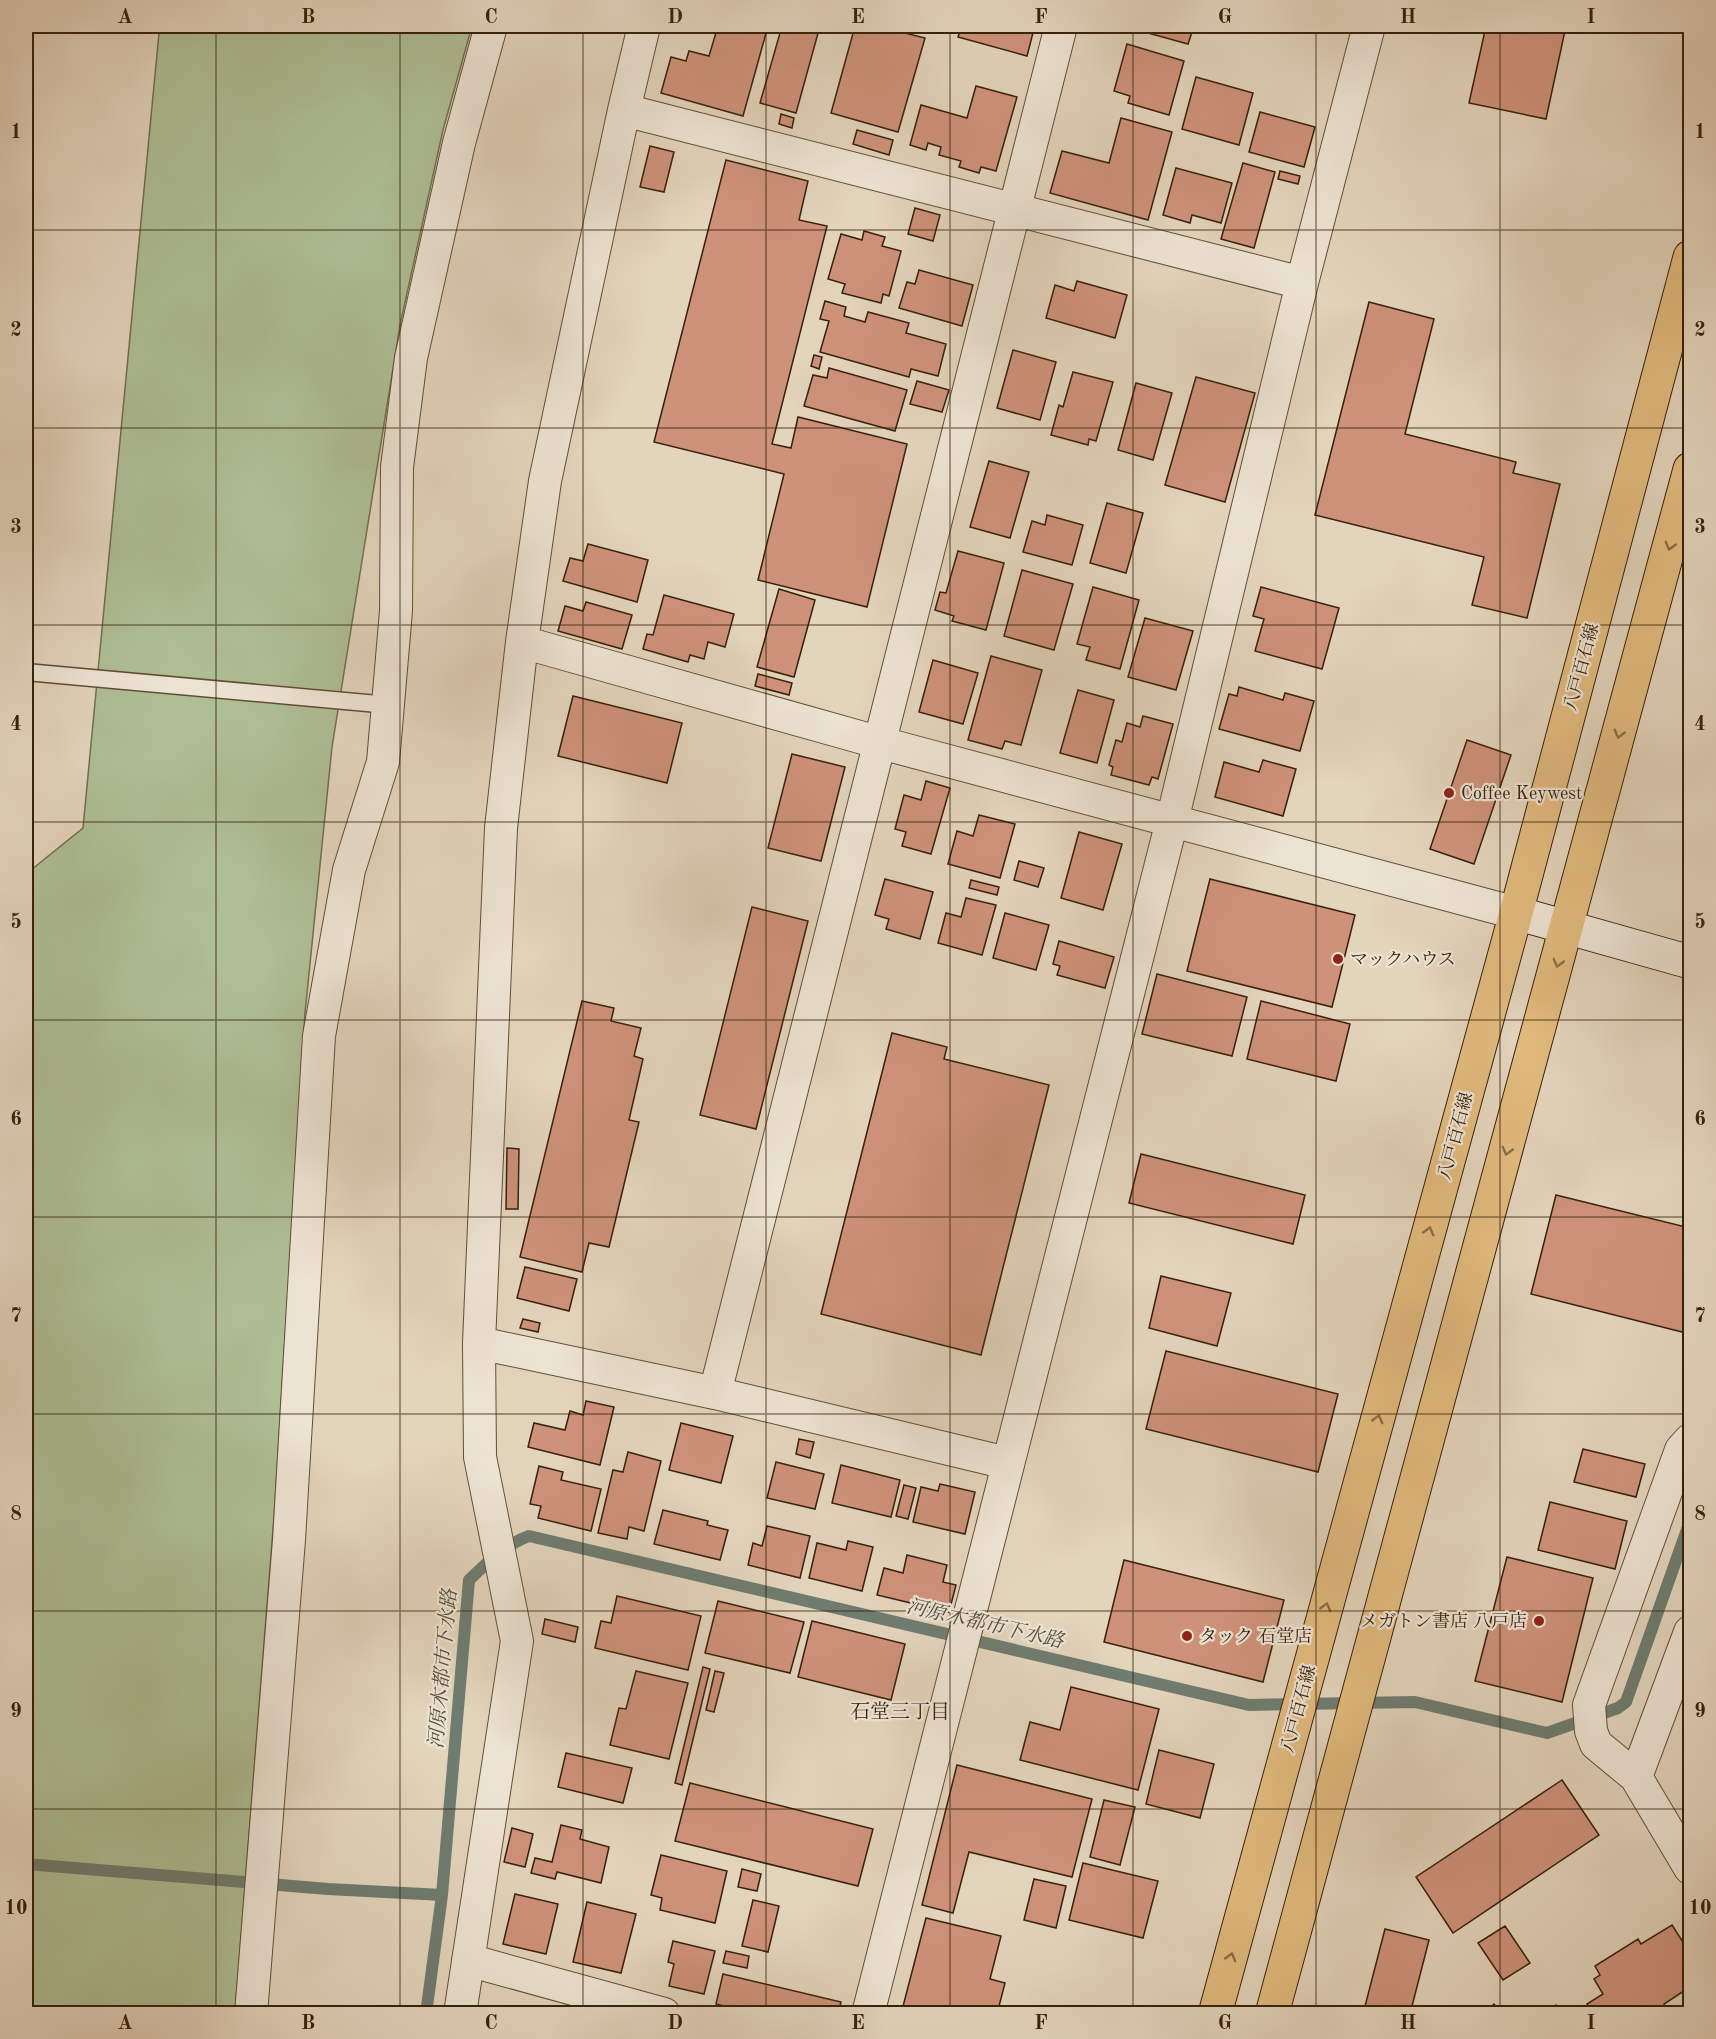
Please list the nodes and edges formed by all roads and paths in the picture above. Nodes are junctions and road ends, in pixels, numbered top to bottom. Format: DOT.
graph roads {
  1 [pos="491,26"];
  2 [pos="644,26"];
  3 [pos="1061,26"];
  4 [pos="1369,26"];
  5 [pos="624,110"];
  6 [pos="1014,208"];
  7 [pos="1690,257"];
  8 [pos="1302,283"];
  9 [pos="1690,469"];
  10 [pos="522,642"];
  11 [pos="26,672"];
  12 [pos="389,705"];
  13 [pos="881,743"];
  14 [pos="1172,821"];
  15 [pos="1516,913"];
  16 [pos="1567,927"];
  17 [pos="1690,962"];
  18 [pos="479,1343"];
  19 [pos="715,1393"];
  20 [pos="1690,1440"];
  21 [pos="1007,1463"];
  22 [pos="1690,1632"];
  23 [pos="1636,1777"];
  24 [pos="1690,1868"];
  25 [pos="468,1960"];
  26 [pos="250,2013"];
  27 [pos="460,2013"];
  28 [pos="664,2013"];
  29 [pos="868,2013"];
  30 [pos="1215,2013"];
  31 [pos="1272,2013"];
  1 -- 12 [label="street"];
  2 -- 5 [label="street"];
  3 -- 6 [label="street"];
  4 -- 8 [label="street"];
  5 -- 6 [label="street"];
  5 -- 10 [label="street"];
  6 -- 8 [label="street"];
  6 -- 13 [label="street"];
  7 -- 15 [label="main road, 八戸百石線"];
  8 -- 14 [label="street"];
  9 -- 16 [label="main road, one-way"];
  10 -- 13 [label="street"];
  10 -- 18 [label="street"];
  11 -- 12 [label="lane"];
  12 -- 26 [label="street"];
  13 -- 14 [label="street"];
  13 -- 19 [label="street"];
  14 -- 15 [label="street"];
  14 -- 21 [label="street"];
  15 -- 16 [label="street"];
  30 -- 15 [label="main road, 八戸百石線, one-way"];
  16 -- 17 [label="street"];
  16 -- 31 [label="main road, one-way"];
  18 -- 19 [label="street"];
  18 -- 25 [label="street"];
  19 -- 21 [label="street"];
  20 -- 23 [label="street"];
  21 -- 29 [label="street"];
  22 -- 23 [label="street"];
  23 -- 24 [label="street"];
  25 -- 27 [label="street"];
  25 -- 28 [label="street"];
}
